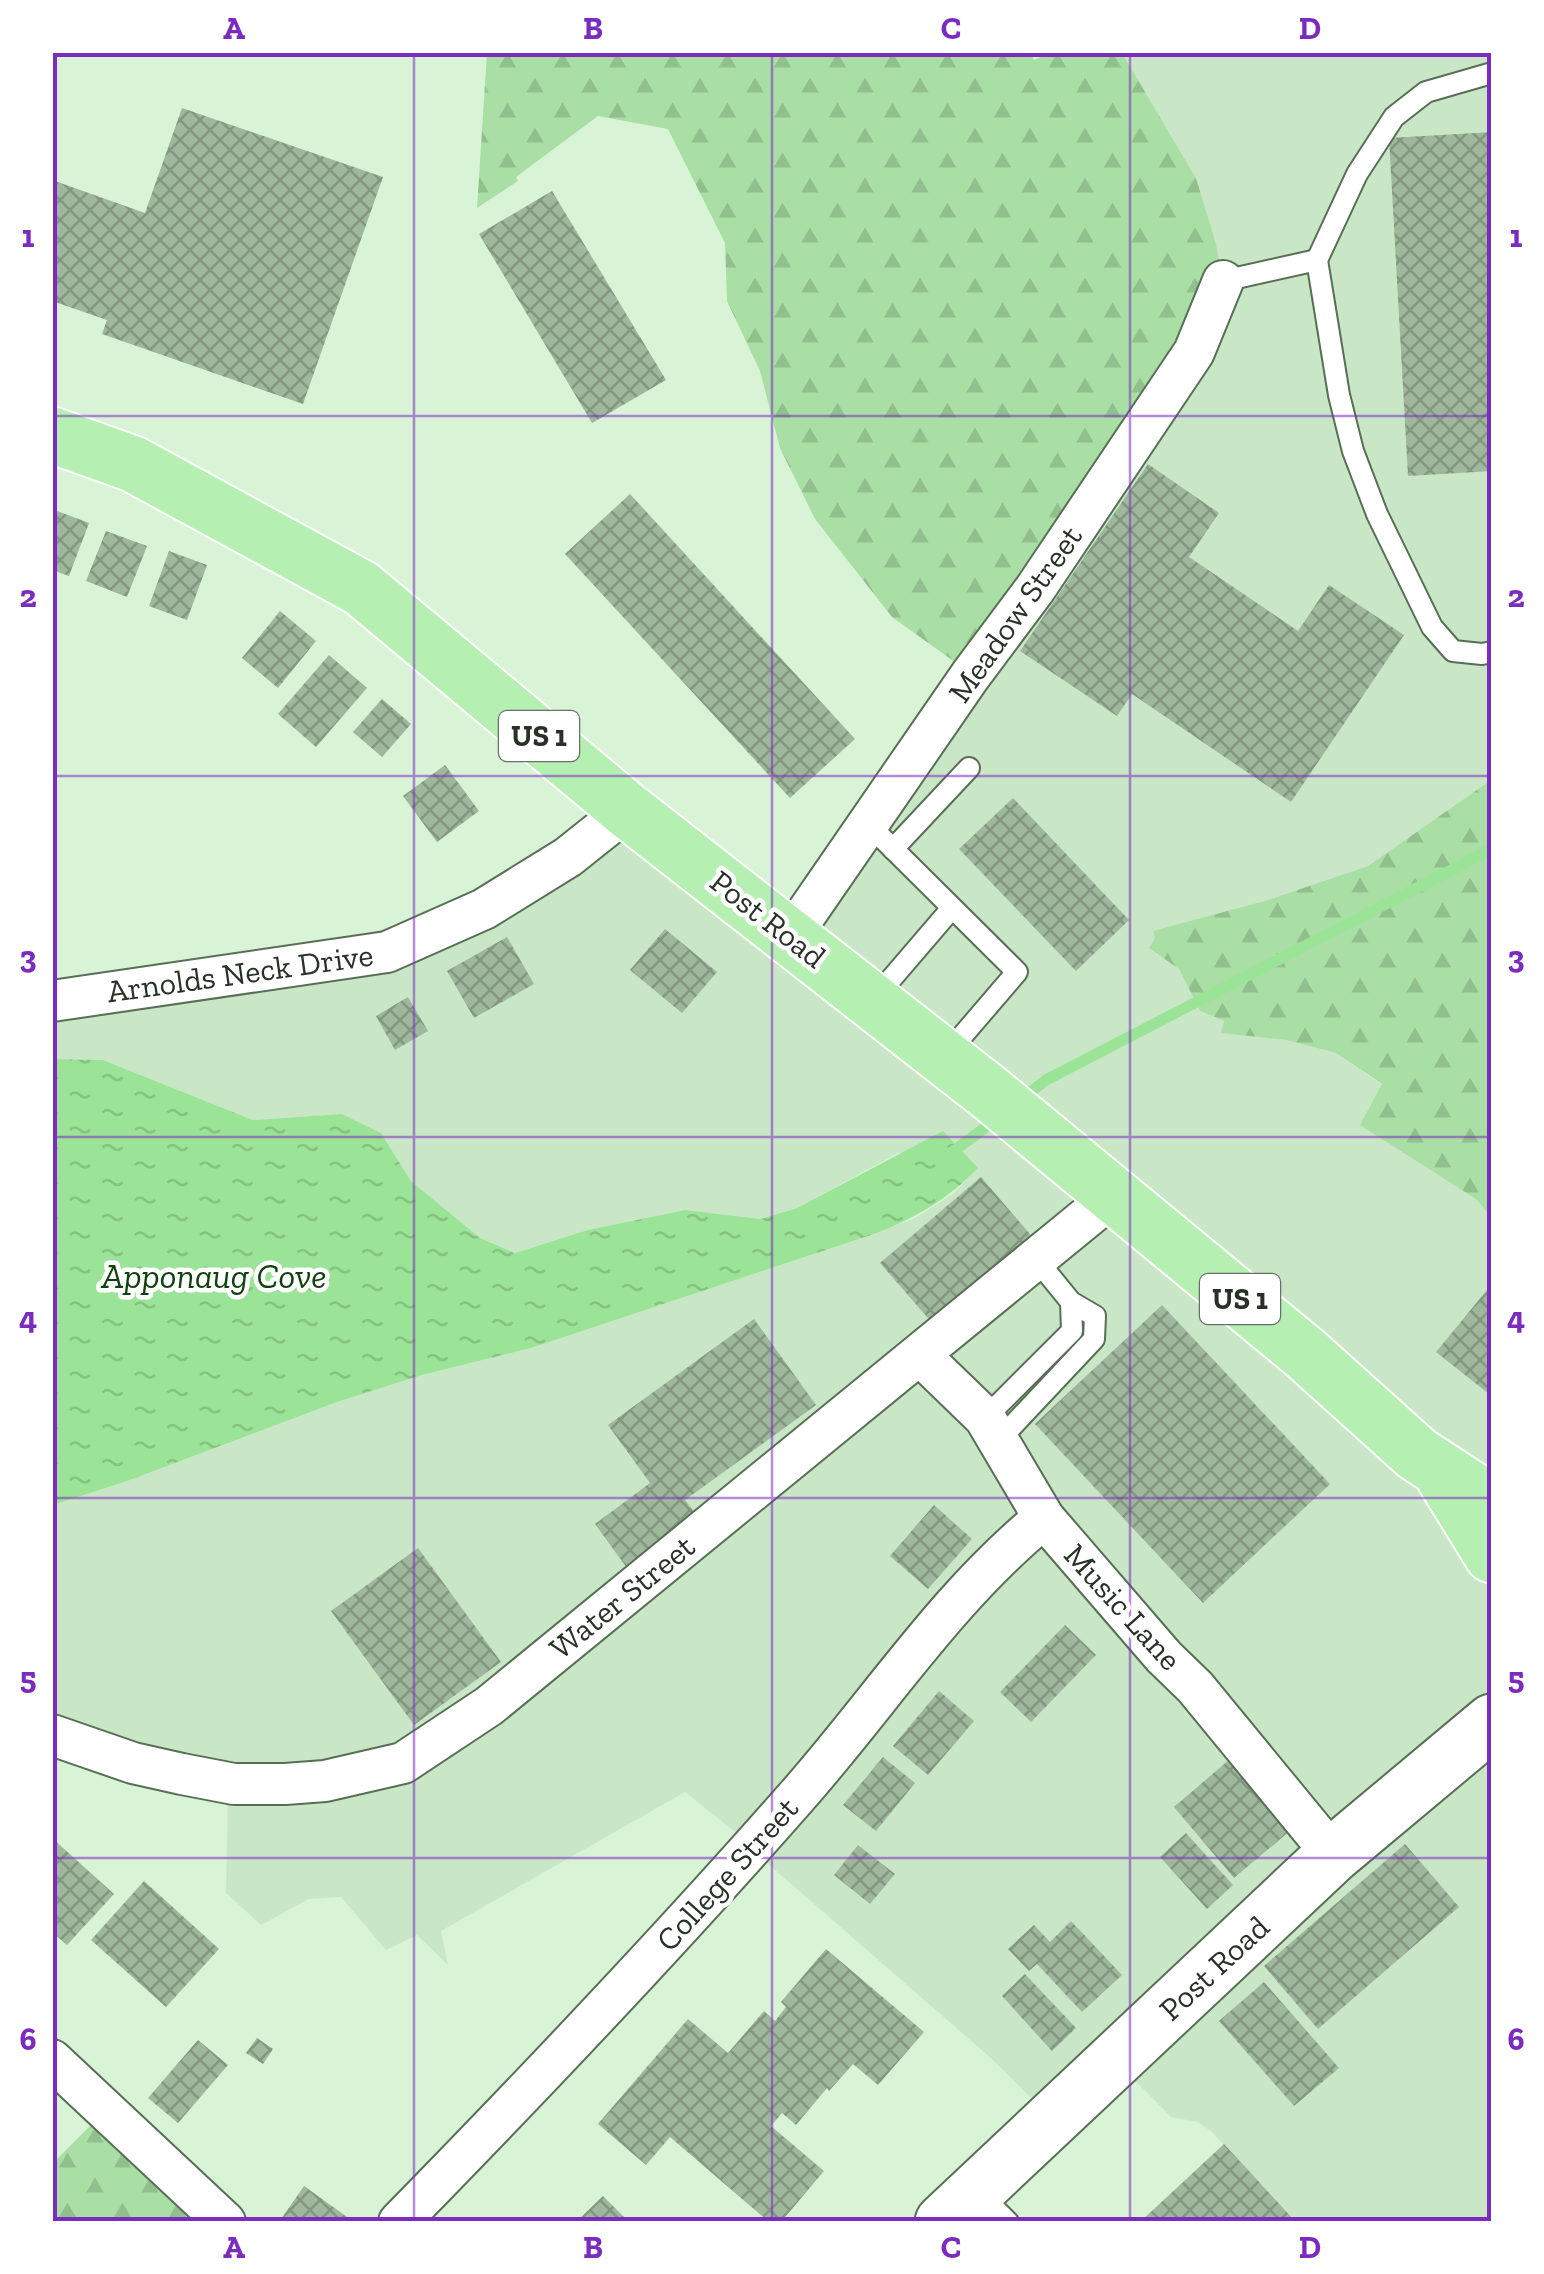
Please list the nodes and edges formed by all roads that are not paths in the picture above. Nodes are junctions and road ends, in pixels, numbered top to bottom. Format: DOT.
graph roads {
  1 [pos="1492,74"];
  2 [pos="1316,260"];
  3 [pos="1223,281"];
  4 [pos="52,435"];
  5 [pos="1492,652"];
  6 [pos="969,768"];
  7 [pos="627,810"];
  8 [pos="881,837"];
  9 [pos="952,908"];
  10 [pos="790,937"];
  11 [pos="52,1000"];
  12 [pos="872,1001"];
  13 [pos="944,1057"];
  14 [pos="1114,1195"];
  15 [pos="1036,1259"];
  16 [pos="920,1354"];
  17 [pos="993,1429"];
  18 [pos="1440,1470"];
  19 [pos="1492,1503"];
  20 [pos="1044,1518"];
  21 [pos="1492,1555"];
  22 [pos="1492,1722"];
  23 [pos="52,1735"];
  24 [pos="1333,1856"];
  25 [pos="52,2060"];
  26 [pos="975,2211"];
  27 [pos="225,2222"];
  28 [pos="398,2222"];
  1 -- 2 [label="lane"];
  2 -- 3 [label="lane"];
  2 -- 5 [label="lane"];
  3 -- 8 [label="street, Meadow Street"];
  4 -- 7 [label="main road, Post Road / US 1"];
  6 -- 8 [label="lane"];
  7 -- 10 [label="main road, Post Road / US 1"];
  7 -- 11 [label="street, Arnolds Neck Drive"];
  8 -- 9 [label="lane"];
  8 -- 10 [label="street, Meadow Street"];
  9 -- 12 [label="lane"];
  9 -- 13 [label="lane"];
  10 -- 12 [label="main road, Post Road / US 1"];
  12 -- 13 [label="main road, Post Road / US 1"];
  13 -- 14 [label="main road, Post Road / US 1"];
  14 -- 15 [label="street, Water Street"];
  14 -- 18 [label="main road, Post Road / US 1"];
  15 -- 16 [label="street, Water Street"];
  15 -- 17 [label="lane"];
  16 -- 17 [label="street, Music Lane"];
  16 -- 23 [label="street, Water Street"];
  17 -- 20 [label="street, Music Lane"];
  18 -- 19 [label="main road, Post Road / US 1"];
  18 -- 21 [label="main road, Post Road / US 1"];
  20 -- 24 [label="street, Music Lane"];
  20 -- 28 [label="street, College Street"];
  22 -- 24 [label="main road, Post Road"];
  24 -- 26 [label="main road, Post Road"];
  25 -- 27 [label="street"];
}
